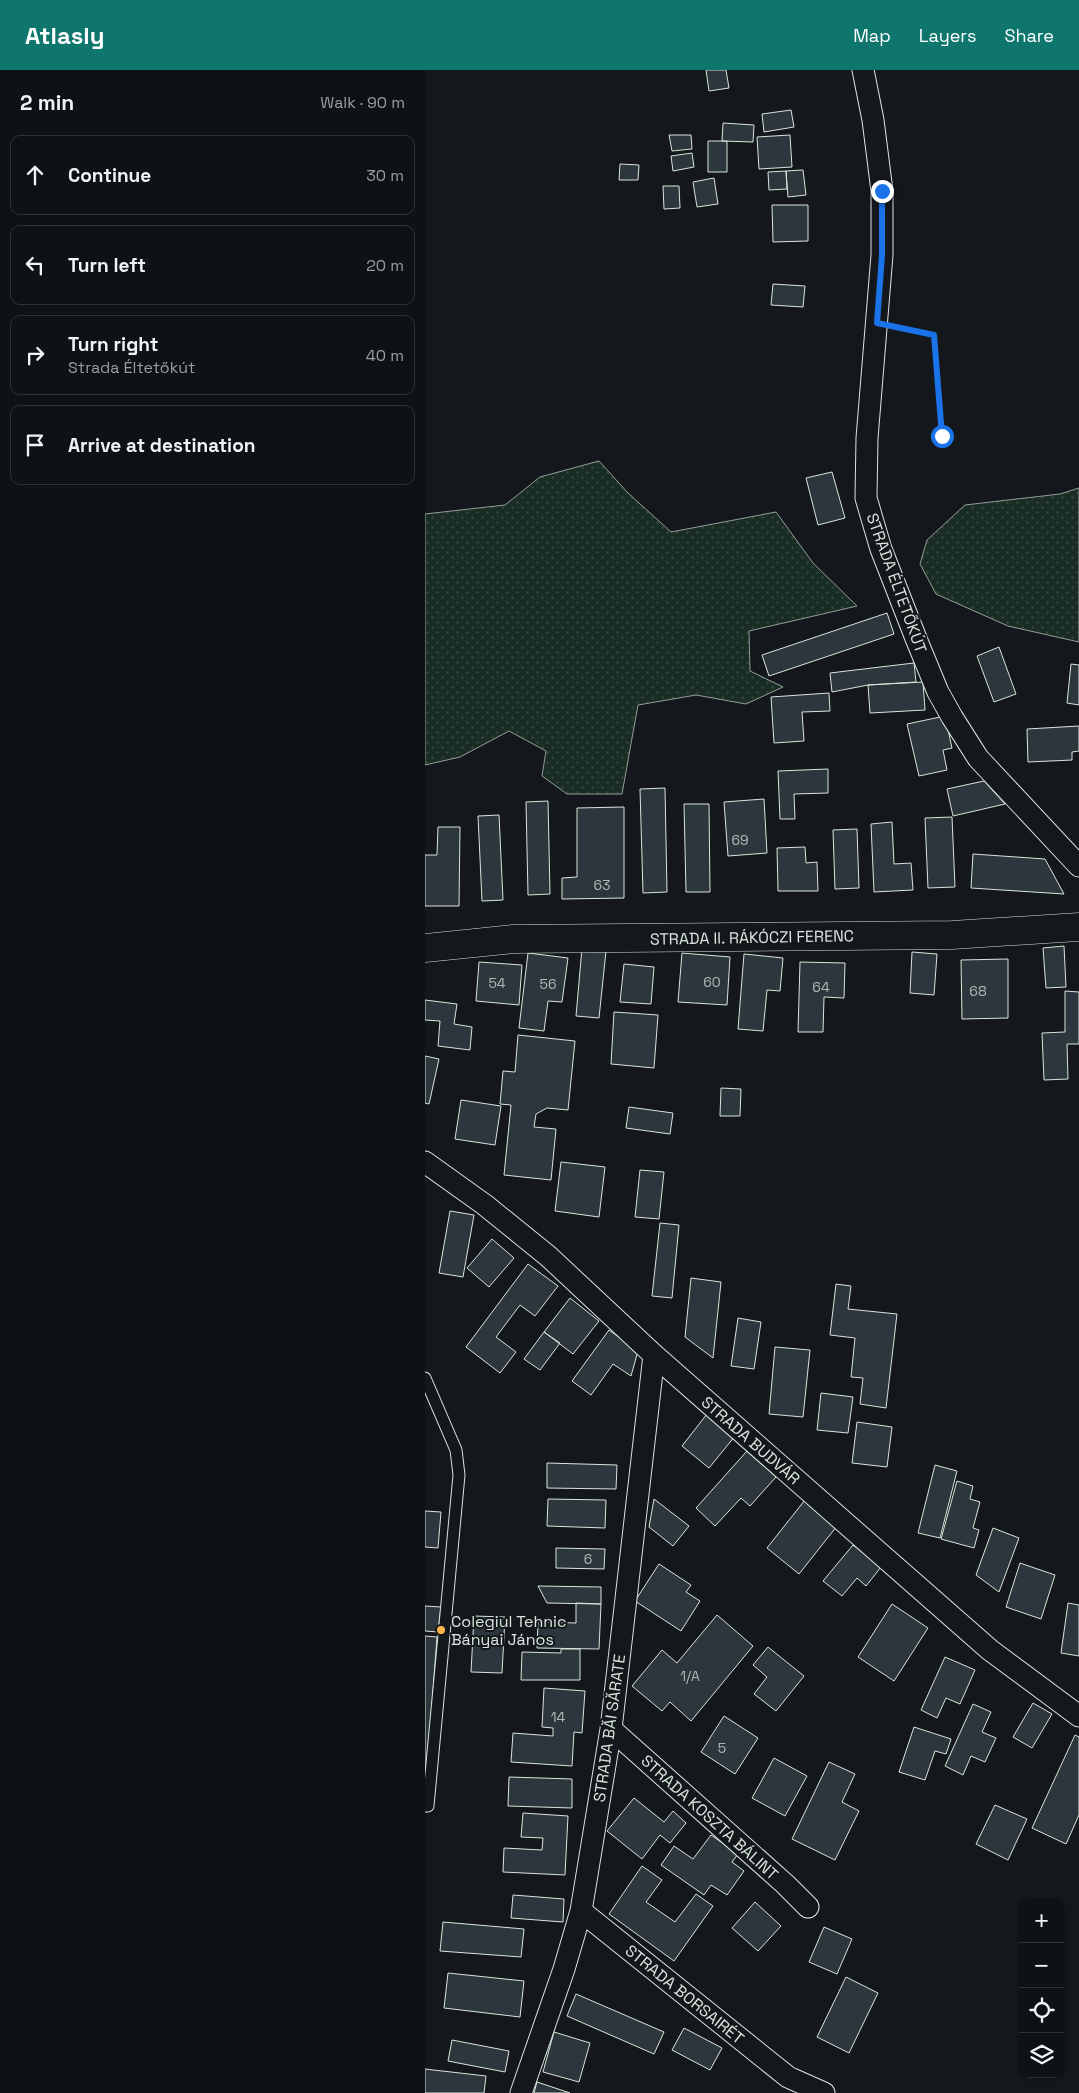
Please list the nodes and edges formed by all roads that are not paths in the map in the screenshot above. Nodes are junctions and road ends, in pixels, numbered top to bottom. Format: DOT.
graph roads {
  1 [pos="863,70"];
  2 [pos="1079,866"];
  3 [pos="1079,927"];
  4 [pos="425,948"];
  5 [pos="425,1162"];
  6 [pos="425,1168"];
  7 [pos="654,1355"];
  8 [pos="425,1378"];
  9 [pos="1079,1716"];
  10 [pos="611,1729"];
  11 [pos="425,1806"];
  12 [pos="808,1907"];
  13 [pos="581,1911"];
  14 [pos="785,2085"];
  15 [pos="521,2093"];
  16 [pos="824,2093"];
  1 -- 2 [label="street, STRADA ÉLTETŐKÚT"];
  3 -- 4 [label="main road, STRADA II. RÁKÓCZI FERENC"];
  5 -- 6 [label="lane"];
  5 -- 7 [label="street, STRADA BUDVÁR"];
  7 -- 9 [label="street, STRADA BUDVÁR"];
  7 -- 10 [label="street, STRADA BĂI SĂRATE"];
  8 -- 11 [label="lane"];
  10 -- 12 [label="street, STRADA KOSZTA BÁLINT"];
  10 -- 13 [label="street, STRADA BĂI SĂRATE"];
  13 -- 14 [label="street, STRADA BORSAIRÉT"];
  13 -- 15 [label="street, STRADA BĂI SĂRATE"];
  14 -- 16 [label="street, STRADA BORSAIRÉT"];
}
